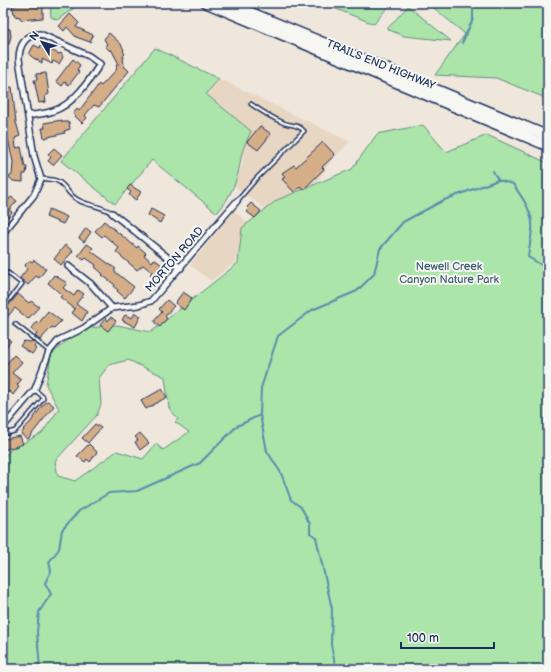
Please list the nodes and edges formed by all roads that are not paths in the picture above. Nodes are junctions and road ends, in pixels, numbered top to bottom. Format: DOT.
graph roads {
  1 [pos="206,3"];
  2 [pos="228,3"];
  3 [pos="251,104"];
  4 [pos="28,116"];
  5 [pos="548,136"];
  6 [pos="548,146"];
  7 [pos="42,179"];
  8 [pos="237,201"];
  9 [pos="112,213"];
  10 [pos="3,233"];
  11 [pos="68,266"];
  12 [pos="181,268"];
  13 [pos="8,273"];
  14 [pos="3,307"];
  15 [pos="112,308"];
  16 [pos="15,324"];
  17 [pos="49,352"];
  18 [pos="35,389"];
  19 [pos="3,426"];
  20 [pos="3,434"];
  1 -- 6 [label="highway, TRAILS END HIGHWAY"];
  2 -- 5 [label="highway, TRAILS END HIGHWAY"];
  3 -- 8 [label="lane, MORTON ROAD"];
  4 -- 4 [label="street"];
  4 -- 7 [label="street"];
  7 -- 9 [label="lane"];
  7 -- 10 [label="street"];
  8 -- 12 [label="street, MORTON ROAD"];
  9 -- 12 [label="street"];
  11 -- 15 [label="street"];
  12 -- 15 [label="street, MORTON ROAD"];
  13 -- 14 [label="lane"];
  15 -- 17 [label="street, MORTON ROAD"];
  16 -- 17 [label="lane"];
  17 -- 18 [label="street, MORTON ROAD"];
  18 -- 19 [label="street, MORTON ROAD"];
  18 -- 20 [label="lane"];
}
